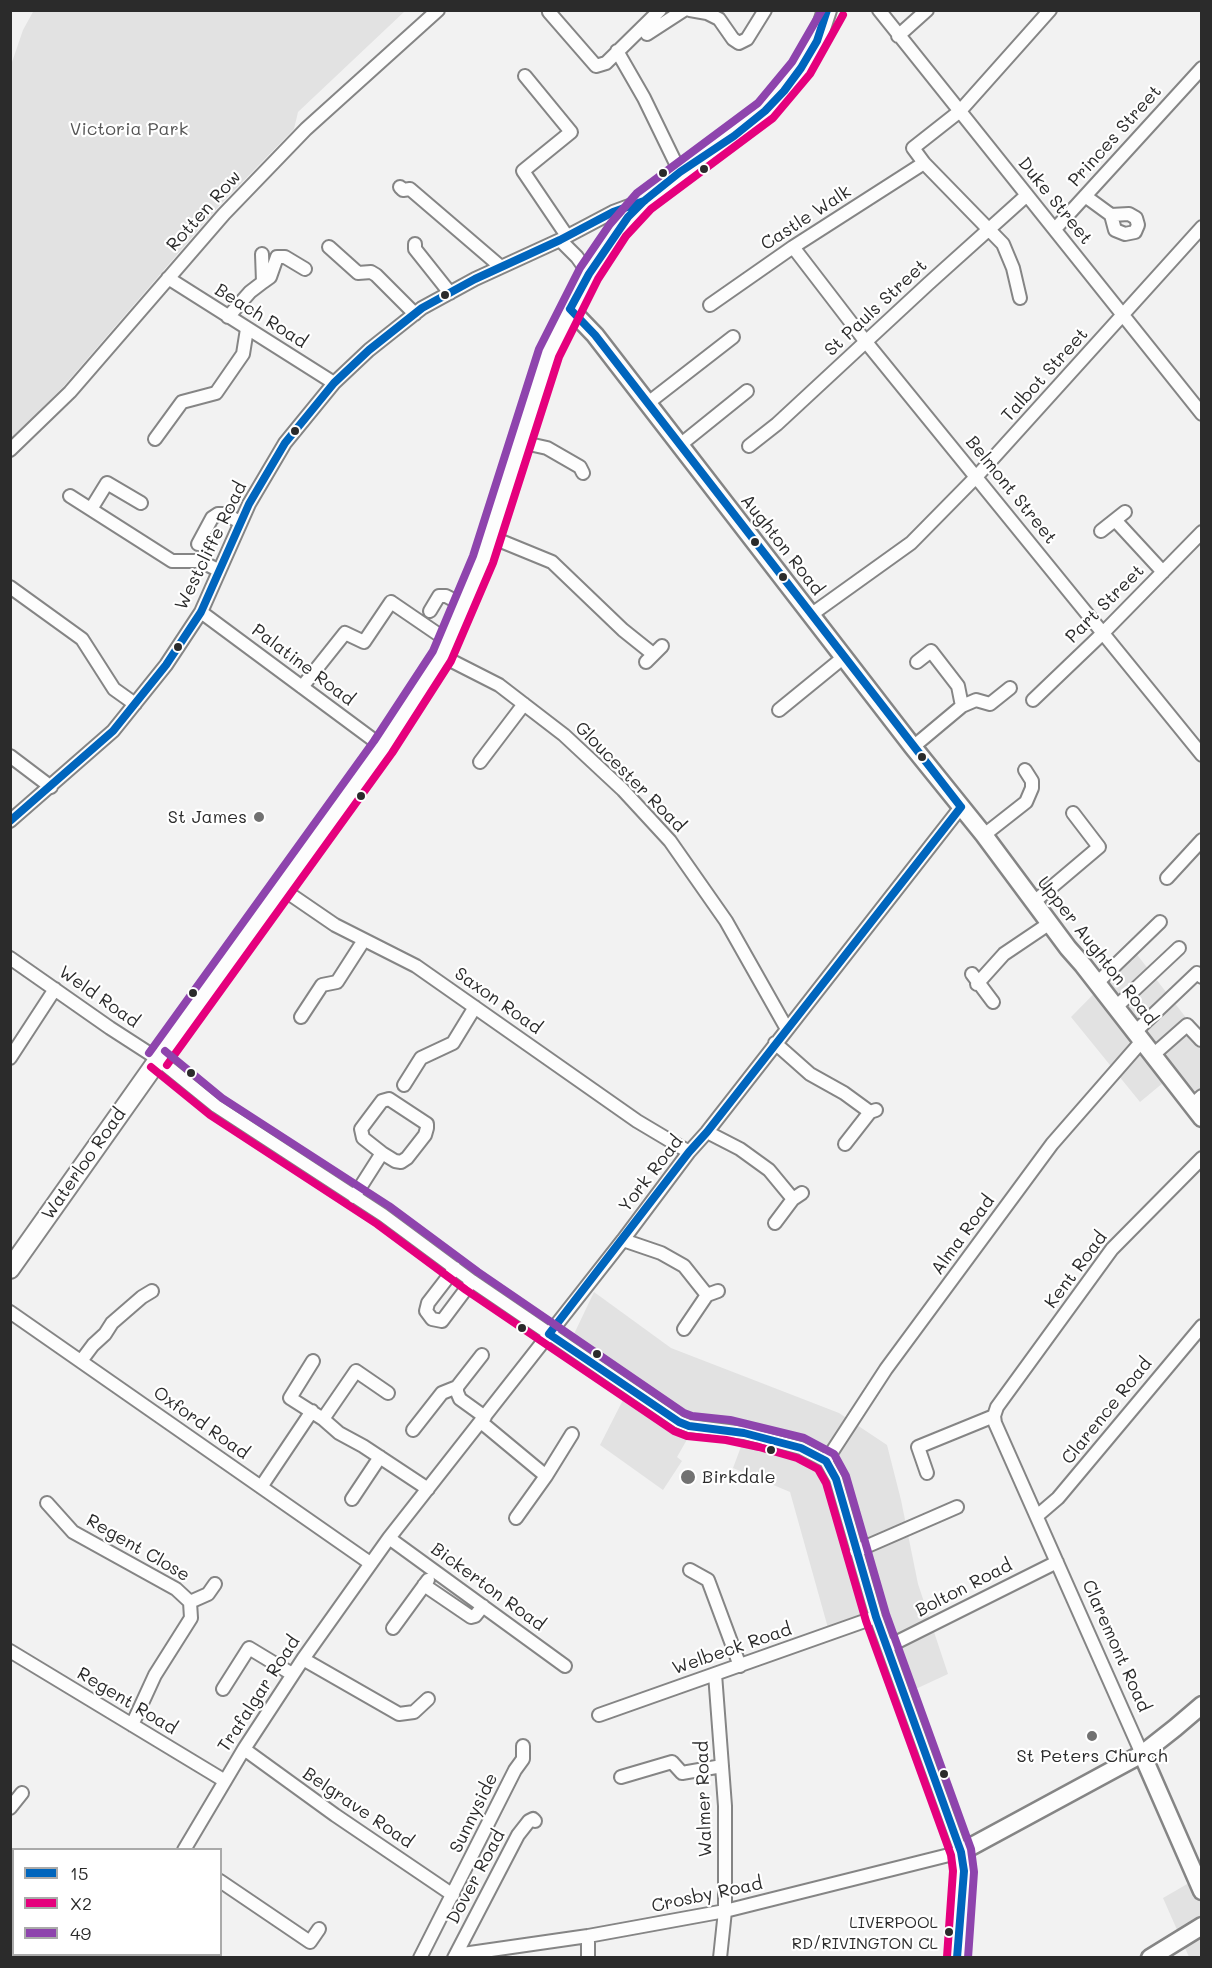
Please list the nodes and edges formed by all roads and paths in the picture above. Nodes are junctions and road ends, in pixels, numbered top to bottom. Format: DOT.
graph roads {
  1 [pos="438,10"];
  2 [pos="660,10"];
  3 [pos="684,10"];
  4 [pos="690,10"];
  5 [pos="765,10"];
  6 [pos="826,10"];
  7 [pos="834,10"];
  8 [pos="879,10"];
  9 [pos="927,10"];
  10 [pos="1050,10"];
  11 [pos="549,11"];
  12 [pos="821,31"];
  13 [pos="647,34"];
  14 [pos="898,36"];
  15 [pos="618,51"];
  16 [pos="1202,68"];
  17 [pos="525,76"];
  18 [pos="960,111"];
  19 [pos="924,163"];
  20 [pos="681,172"];
  21 [pos="400,187"];
  22 [pos="1027,195"];
  23 [pos="1085,196"];
  24 [pos="644,201"];
  25 [pos="1111,214"];
  26 [pos="1202,227"];
  27 [pos="1055,229"];
  28 [pos="988,230"];
  29 [pos="563,238"];
  30 [pos="415,244"];
  31 [pos="329,247"];
  32 [pos="793,247"];
  33 [pos="262,254"];
  34 [pos="501,267"];
  35 [pos="305,269"];
  36 [pos="590,274"];
  37 [pos="168,278"];
  38 [pos="263,282"];
  39 [pos="450,293"];
  40 [pos="1020,298"];
  41 [pos="710,304"];
  42 [pos="570,309"];
  43 [pos="415,314"];
  44 [pos="228,316"];
  45 [pos="1123,316"];
  46 [pos="247,329"];
  47 [pos="733,337"];
  48 [pos="866,342"];
  49 [pos="334,383"];
  50 [pos="747,391"];
  51 [pos="648,403"];
  52 [pos="1202,414"];
  53 [pos="155,439"];
  54 [pos="520,442"];
  55 [pos="680,445"];
  56 [pos="749,446"];
  57 [pos="10,450"];
  58 [pos="583,473"];
  59 [pos="977,476"];
  60 [pos="70,496"];
  61 [pos="141,503"];
  62 [pos="91,509"];
  63 [pos="240,522"];
  64 [pos="1101,531"];
  65 [pos="1202,532"];
  66 [pos="491,537"];
  67 [pos="198,544"];
  68 [pos="218,570"];
  69 [pos="1163,572"];
  70 [pos="10,587"];
  71 [pos="463,605"];
  72 [pos="430,611"];
  73 [pos="201,612"];
  74 [pos="812,614"];
  75 [pos="1103,633"];
  76 [pos="445,648"];
  77 [pos="654,654"];
  78 [pos="844,657"];
  79 [pos="917,662"];
  80 [pos="302,687"];
  81 [pos="1010,688"];
  82 [pos="1033,700"];
  83 [pos="135,704"];
  84 [pos="524,704"];
  85 [pos="962,706"];
  86 [pos="779,710"];
  87 [pos="383,747"];
  88 [pos="913,747"];
  89 [pos="1202,755"];
  90 [pos="10,756"];
  91 [pos="480,762"];
  92 [pos="1025,770"];
  93 [pos="51,787"];
  94 [pos="961,807"];
  95 [pos="1073,813"];
  96 [pos="10,821"];
  97 [pos="984,835"];
  98 [pos="1202,840"];
  99 [pos="1167,878"];
  100 [pos="281,888"];
  101 [pos="1034,902"];
  102 [pos="1160,922"];
  103 [pos="1050,923"];
  104 [pos="364,940"];
  105 [pos="1179,948"];
  106 [pos="10,958"];
  107 [pos="1202,977"];
  108 [pos="1097,983"];
  109 [pos="55,989"];
  110 [pos="993,1002"];
  111 [pos="475,1007"];
  112 [pos="1116,1007"];
  113 [pos="301,1017"];
  114 [pos="787,1029"];
  115 [pos="1139,1037"];
  116 [pos="1201,1040"];
  117 [pos="775,1044"];
  118 [pos="1153,1055"];
  119 [pos="10,1058"];
  120 [pos="158,1059"];
  121 [pos="404,1085"];
  122 [pos="1198,1106"];
  123 [pos="707,1132"];
  124 [pos="845,1144"];
  125 [pos="689,1152"];
  126 [pos="382,1153"];
  127 [pos="1202,1158"];
  128 [pos="354,1197"];
  129 [pos="775,1223"];
  130 [pos="623,1240"];
  131 [pos="455,1268"];
  132 [pos="10,1269"];
  133 [pos="472,1281"];
  134 [pos="152,1291"];
  135 [pos="10,1312"];
  136 [pos="1202,1326"];
  137 [pos="684,1329"];
  138 [pos="549,1334"];
  139 [pos="482,1355"];
  140 [pos="81,1361"];
  141 [pos="314,1361"];
  142 [pos="457,1387"];
  143 [pos="388,1393"];
  144 [pos="312,1411"];
  145 [pos="994,1416"];
  146 [pos="323,1419"];
  147 [pos="483,1420"];
  148 [pos="413,1430"];
  149 [pos="572,1434"];
  150 [pos="380,1457"];
  151 [pos="826,1461"];
  152 [pos="927,1473"];
  153 [pos="546,1476"];
  154 [pos="261,1487"];
  155 [pos="428,1489"];
  156 [pos="352,1499"];
  157 [pos="47,1503"];
  158 [pos="957,1507"];
  159 [pos="1037,1516"];
  160 [pos="516,1518"];
  161 [pos="389,1538"];
  162 [pos="856,1551"];
  163 [pos="1057,1562"];
  164 [pos="370,1563"];
  165 [pos="690,1570"];
  166 [pos="435,1571"];
  167 [pos="215,1584"];
  168 [pos="424,1585"];
  169 [pos="190,1602"];
  170 [pos="483,1606"];
  171 [pos="876,1617"];
  172 [pos="393,1628"];
  173 [pos="886,1647"];
  174 [pos="10,1651"];
  175 [pos="303,1659"];
  176 [pos="565,1666"];
  177 [pos="740,1666"];
  178 [pos="292,1674"];
  179 [pos="715,1674"];
  180 [pos="223,1689"];
  181 [pos="428,1699"];
  182 [pos="1202,1705"];
  183 [pos="599,1715"];
  184 [pos="132,1725"];
  185 [pos="523,1746"];
  186 [pos="244,1749"];
  187 [pos="1142,1754"];
  188 [pos="722,1766"];
  189 [pos="621,1777"];
  190 [pos="225,1781"];
  191 [pos="22,1793"];
  192 [pos="10,1808"];
  193 [pos="535,1821"];
  194 [pos="189,1848"];
  195 [pos="961,1852"];
  196 [pos="222,1882"];
  197 [pos="1202,1891"];
  198 [pos="453,1895"];
  199 [pos="725,1911"];
  200 [pos="1202,1926"];
  201 [pos="319,1929"];
  202 [pos="588,1936"];
  203 [pos="455,1956"];
  204 [pos="420,1958"];
  205 [pos="588,1958"];
  206 [pos="720,1958"];
  207 [pos="957,1958"];
  208 [pos="1150,1958"];
  1 -- 37 [label="street, Rotten Row"];
  2 -- 15 [label="street"];
  3 -- 13 [label="street"];
  4 -- 5 [label="street"];
  6 -- 12 [label="highway"];
  7 -- 12 [label="highway"];
  8 -- 14 [label="street, Duke Street"];
  9 -- 14 [label="street"];
  10 -- 18 [label="street"];
  11 -- 15 [label="street"];
  12 -- 20 [label="highway, Waterloo Road"];
  14 -- 18 [label="street, Duke Street"];
  15 -- 20 [label="street"];
  16 -- 23 [label="street, Princes Street"];
  17 -- 29 [label="street"];
  18 -- 19 [label="street"];
  18 -- 22 [label="street, Duke Street"];
  19 -- 28 [label="street"];
  19 -- 32 [label="street, Castle Walk"];
  20 -- 24 [label="highway, Waterloo Road"];
  21 -- 34 [label="street"];
  22 -- 27 [label="street, Duke Street"];
  22 -- 28 [label="street, St Pauls Street"];
  23 -- 25 [label="street"];
  23 -- 27 [label="street, Princes Street"];
  24 -- 29 [label="street, Westcliffe Road"];
  24 -- 36 [label="highway, Waterloo Road"];
  26 -- 45 [label="street, Talbot Street"];
  27 -- 45 [label="street, Duke Street"];
  28 -- 40 [label="street"];
  28 -- 48 [label="street, St Pauls Street"];
  29 -- 34 [label="street, Westcliffe Road"];
  29 -- 36 [label="street"];
  30 -- 39 [label="street"];
  31 -- 43 [label="street"];
  32 -- 41 [label="street, Castle Walk"];
  32 -- 48 [label="street, Belmont Street"];
  33 -- 38 [label="street"];
  34 -- 39 [label="street, Westcliffe Road"];
  35 -- 38 [label="street"];
  36 -- 42 [label="highway, Waterloo Road"];
  37 -- 44 [label="street, Beach Road"];
  37 -- 57 [label="street, Rotten Row"];
  38 -- 44 [label="street"];
  39 -- 43 [label="street, Westcliffe Road"];
  42 -- 51 [label="main road, Aughton Road"];
  42 -- 54 [label="highway, Waterloo Road"];
  43 -- 49 [label="street, Westcliffe Road"];
  44 -- 46 [label="street, Beach Road"];
  45 -- 52 [label="street, Duke Street"];
  45 -- 59 [label="street, Talbot Street"];
  46 -- 49 [label="street, Beach Road"];
  46 -- 53 [label="street"];
  47 -- 51 [label="street"];
  48 -- 56 [label="street, St Pauls Street"];
  48 -- 59 [label="street, Belmont Street"];
  49 -- 63 [label="street, Westcliffe Road"];
  50 -- 55 [label="street"];
  51 -- 55 [label="main road, Aughton Road"];
  54 -- 58 [label="street"];
  54 -- 66 [label="highway, Waterloo Road"];
  55 -- 74 [label="main road, Aughton Road"];
  59 -- 74 [label="street, Talbot Street"];
  59 -- 75 [label="street, Belmont Street"];
  60 -- 62 [label="street"];
  61 -- 62 [label="street"];
  62 -- 68 [label="street"];
  63 -- 67 [label="street"];
  63 -- 68 [label="street, Westcliffe Road"];
  64 -- 69 [label="street"];
  65 -- 69 [label="street, Part Street"];
  66 -- 71 [label="highway, Waterloo Road"];
  66 -- 77 [label="street"];
  68 -- 73 [label="street, Westcliffe Road"];
  69 -- 75 [label="street, Part Street"];
  70 -- 83 [label="street"];
  71 -- 72 [label="street"];
  71 -- 76 [label="highway, Waterloo Road"];
  73 -- 80 [label="street, Palatine Road"];
  73 -- 83 [label="street, Westcliffe Road"];
  74 -- 78 [label="main road, Aughton Road"];
  75 -- 82 [label="street, Part Street"];
  75 -- 89 [label="street, Belmont Street"];
  76 -- 80 [label="street, Gloucester Road"];
  76 -- 84 [label="street, Gloucester Road"];
  76 -- 87 [label="highway, Waterloo Road"];
  78 -- 86 [label="street"];
  78 -- 88 [label="main road, Aughton Road"];
  79 -- 85 [label="street"];
  80 -- 87 [label="street, Palatine Road"];
  81 -- 85 [label="street"];
  83 -- 93 [label="street, Westcliffe Road"];
  84 -- 91 [label="street"];
  84 -- 114 [label="street, Gloucester Road"];
  85 -- 88 [label="street"];
  87 -- 100 [label="highway, Waterloo Road"];
  88 -- 94 [label="main road, Aughton Road"];
  90 -- 93 [label="street"];
  92 -- 97 [label="street"];
  93 -- 96 [label="street, Westcliffe Road"];
  94 -- 97 [label="main road, Upper Aughton Road"];
  94 -- 114 [label="street, York Road"];
  95 -- 101 [label="street"];
  97 -- 101 [label="main road, Upper Aughton Road"];
  98 -- 99 [label="street"];
  100 -- 104 [label="street, Saxon Road"];
  100 -- 120 [label="highway, Waterloo Road"];
  101 -- 103 [label="main road, Upper Aughton Road"];
  102 -- 108 [label="street"];
  103 -- 108 [label="main road, Upper Aughton Road"];
  103 -- 110 [label="street"];
  104 -- 111 [label="street, Saxon Road"];
  104 -- 113 [label="street"];
  105 -- 112 [label="street"];
  106 -- 109 [label="street, Weld Road"];
  107 -- 115 [label="street, Alma Road"];
  108 -- 112 [label="main road, Upper Aughton Road"];
  109 -- 119 [label="street"];
  109 -- 120 [label="street, Weld Road"];
  111 -- 121 [label="street"];
  111 -- 125 [label="street, Saxon Road"];
  112 -- 115 [label="main road, Upper Aughton Road"];
  114 -- 117 [label="street, York Road"];
  115 -- 118 [label="main road, Upper Aughton Road"];
  115 -- 151 [label="street, Alma Road"];
  116 -- 118 [label="street"];
  117 -- 123 [label="street, York Road"];
  117 -- 124 [label="street"];
  118 -- 122 [label="main road, Upper Aughton Road"];
  120 -- 128 [label="street, Weld Road"];
  120 -- 132 [label="highway, Waterloo Road"];
  123 -- 125 [label="street, York Road"];
  123 -- 129 [label="street"];
  125 -- 130 [label="street, York Road"];
  126 -- 126 [label="street"];
  126 -- 128 [label="street"];
  127 -- 145 [label="street, Kent Road"];
  128 -- 131 [label="street, Weld Road"];
  130 -- 137 [label="street"];
  130 -- 138 [label="street, York Road"];
  131 -- 133 [label="street, Weld Road"];
  131 -- 133 [label="street"];
  133 -- 138 [label="street, Weld Road"];
  134 -- 140 [label="street"];
  135 -- 140 [label="street, Oxford Road"];
  136 -- 159 [label="street, Clarence Road"];
  138 -- 147 [label="street, York Road"];
  138 -- 151 [label="street, Weld Road"];
  139 -- 142 [label="street"];
  140 -- 154 [label="street, Oxford Road"];
  141 -- 144 [label="street"];
  142 -- 147 [label="street"];
  142 -- 148 [label="street"];
  143 -- 146 [label="street"];
  144 -- 146 [label="street"];
  144 -- 154 [label="street"];
  145 -- 152 [label="street"];
  145 -- 159 [label="street, Claremont Road"];
  146 -- 150 [label="street"];
  147 -- 153 [label="street"];
  147 -- 155 [label="street, York Road"];
  149 -- 153 [label="street"];
  150 -- 155 [label="street"];
  150 -- 156 [label="street"];
  151 -- 162 [label="street"];
  153 -- 160 [label="street"];
  154 -- 164 [label="street, Oxford Road"];
  155 -- 161 [label="street, York Road"];
  157 -- 169 [label="street, Regent Close"];
  158 -- 162 [label="street"];
  159 -- 163 [label="street, Claremont Road"];
  161 -- 164 [label="street, York Road"];
  161 -- 166 [label="street, Bickerton Road"];
  162 -- 171 [label="street"];
  163 -- 173 [label="street, Bolton Road"];
  163 -- 187 [label="street, Claremont Road"];
  164 -- 175 [label="street, Trafalgar Road"];
  165 -- 177 [label="street"];
  166 -- 168 [label="street"];
  166 -- 170 [label="street, Bickerton Road"];
  167 -- 169 [label="street"];
  168 -- 170 [label="street"];
  168 -- 172 [label="street"];
  169 -- 184 [label="street, Regent Close"];
  170 -- 176 [label="street, Bickerton Road"];
  171 -- 173 [label="street"];
  171 -- 177 [label="street, Welbeck Road"];
  173 -- 195 [label="street"];
  174 -- 184 [label="street, Regent Road"];
  175 -- 178 [label="street, Trafalgar Road"];
  175 -- 181 [label="street"];
  177 -- 179 [label="street, Welbeck Road"];
  178 -- 180 [label="street"];
  178 -- 186 [label="street, Trafalgar Road"];
  179 -- 183 [label="street, Welbeck Road"];
  179 -- 188 [label="street, Walmer Road"];
  182 -- 187 [label="main road"];
  184 -- 190 [label="street, Regent Road"];
  185 -- 198 [label="street, Sunnyside"];
  186 -- 190 [label="street, Trafalgar Road"];
  186 -- 198 [label="street, Belgrave Road"];
  187 -- 195 [label="main road"];
  187 -- 197 [label="main road, Claremont Road"];
  188 -- 189 [label="street"];
  188 -- 199 [label="street, Walmer Road"];
  190 -- 194 [label="street, Trafalgar Road"];
  191 -- 192 [label="street"];
  193 -- 203 [label="street, Dover Road"];
  195 -- 199 [label="street, Crosby Road"];
  195 -- 207 [label="main road"];
  196 -- 201 [label="street"];
  198 -- 204 [label="street, Sunnyside"];
  199 -- 202 [label="street, Crosby Road"];
  199 -- 206 [label="street, Walmer Road"];
  200 -- 208 [label="main road"];
  202 -- 203 [label="street, Crosby Road"];
  202 -- 205 [label="street"];
}
